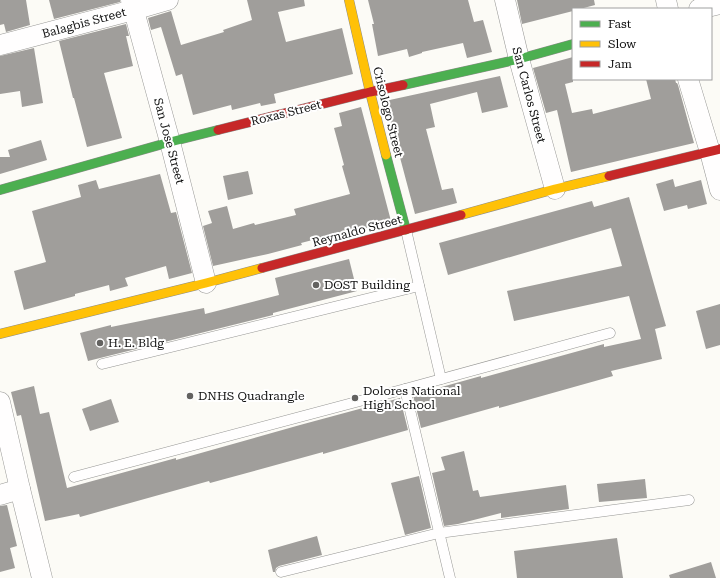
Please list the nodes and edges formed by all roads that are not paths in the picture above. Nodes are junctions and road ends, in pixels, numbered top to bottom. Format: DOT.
graph roads {
  1 [pos="168,0"];
  2 [pos="349,0"];
  3 [pos="505,0"];
  4 [pos="720,4"];
  5 [pos="132,5"];
  6 [pos="703,8"];
  7 [pos="572,44"];
  8 [pos="0,45"];
  9 [pos="519,60"];
  10 [pos="688,80"];
  11 [pos="370,92"];
  12 [pos="170,142"];
  13 [pos="715,150"];
  14 [pos="555,189"];
  15 [pos="0,190"];
  16 [pos="720,190"];
  17 [pos="406,230"];
  18 [pos="206,283"];
  19 [pos="419,286"];
  20 [pos="610,333"];
  21 [pos="0,334"];
  22 [pos="102,364"];
  23 [pos="441,379"];
  24 [pos="405,389"];
  25 [pos="0,402"];
  26 [pos="74,477"];
  27 [pos="20,489"];
  28 [pos="0,495"];
  29 [pos="689,500"];
  30 [pos="439,533"];
  31 [pos="281,572"];
  32 [pos="42,578"];
  33 [pos="450,578"];
  1 -- 5 [label="street, Balagbis Street"];
  2 -- 11 [label="street, Crisologo Street"];
  3 -- 9 [label="street, San Carlos Street"];
  4 -- 6 [label="street"];
  5 -- 8 [label="street, Balagbis Street"];
  5 -- 12 [label="street, San Jose Street"];
  7 -- 9 [label="street, Roxas Street"];
  9 -- 11 [label="street, Roxas Street"];
  9 -- 14 [label="street, San Carlos Street"];
  10 -- 13 [label="street"];
  11 -- 12 [label="street, Roxas Street"];
  11 -- 17 [label="street, Crisologo Street"];
  12 -- 15 [label="street, Roxas Street"];
  12 -- 18 [label="street, San Jose Street"];
  13 -- 14 [label="street, Reynaldo Street"];
  13 -- 16 [label="street"];
  14 -- 17 [label="street, Reynaldo Street"];
  17 -- 18 [label="street, Reynaldo Street"];
  17 -- 19 [label="lane"];
  18 -- 21 [label="street, Reynaldo Street"];
  19 -- 22 [label="lane"];
  19 -- 23 [label="lane"];
  20 -- 23 [label="lane"];
  23 -- 24 [label="lane"];
  24 -- 26 [label="lane"];
  24 -- 30 [label="lane"];
  25 -- 27 [label="street"];
  27 -- 28 [label="street"];
  27 -- 32 [label="street"];
  29 -- 30 [label="lane"];
  30 -- 31 [label="lane"];
  30 -- 33 [label="lane"];
}
